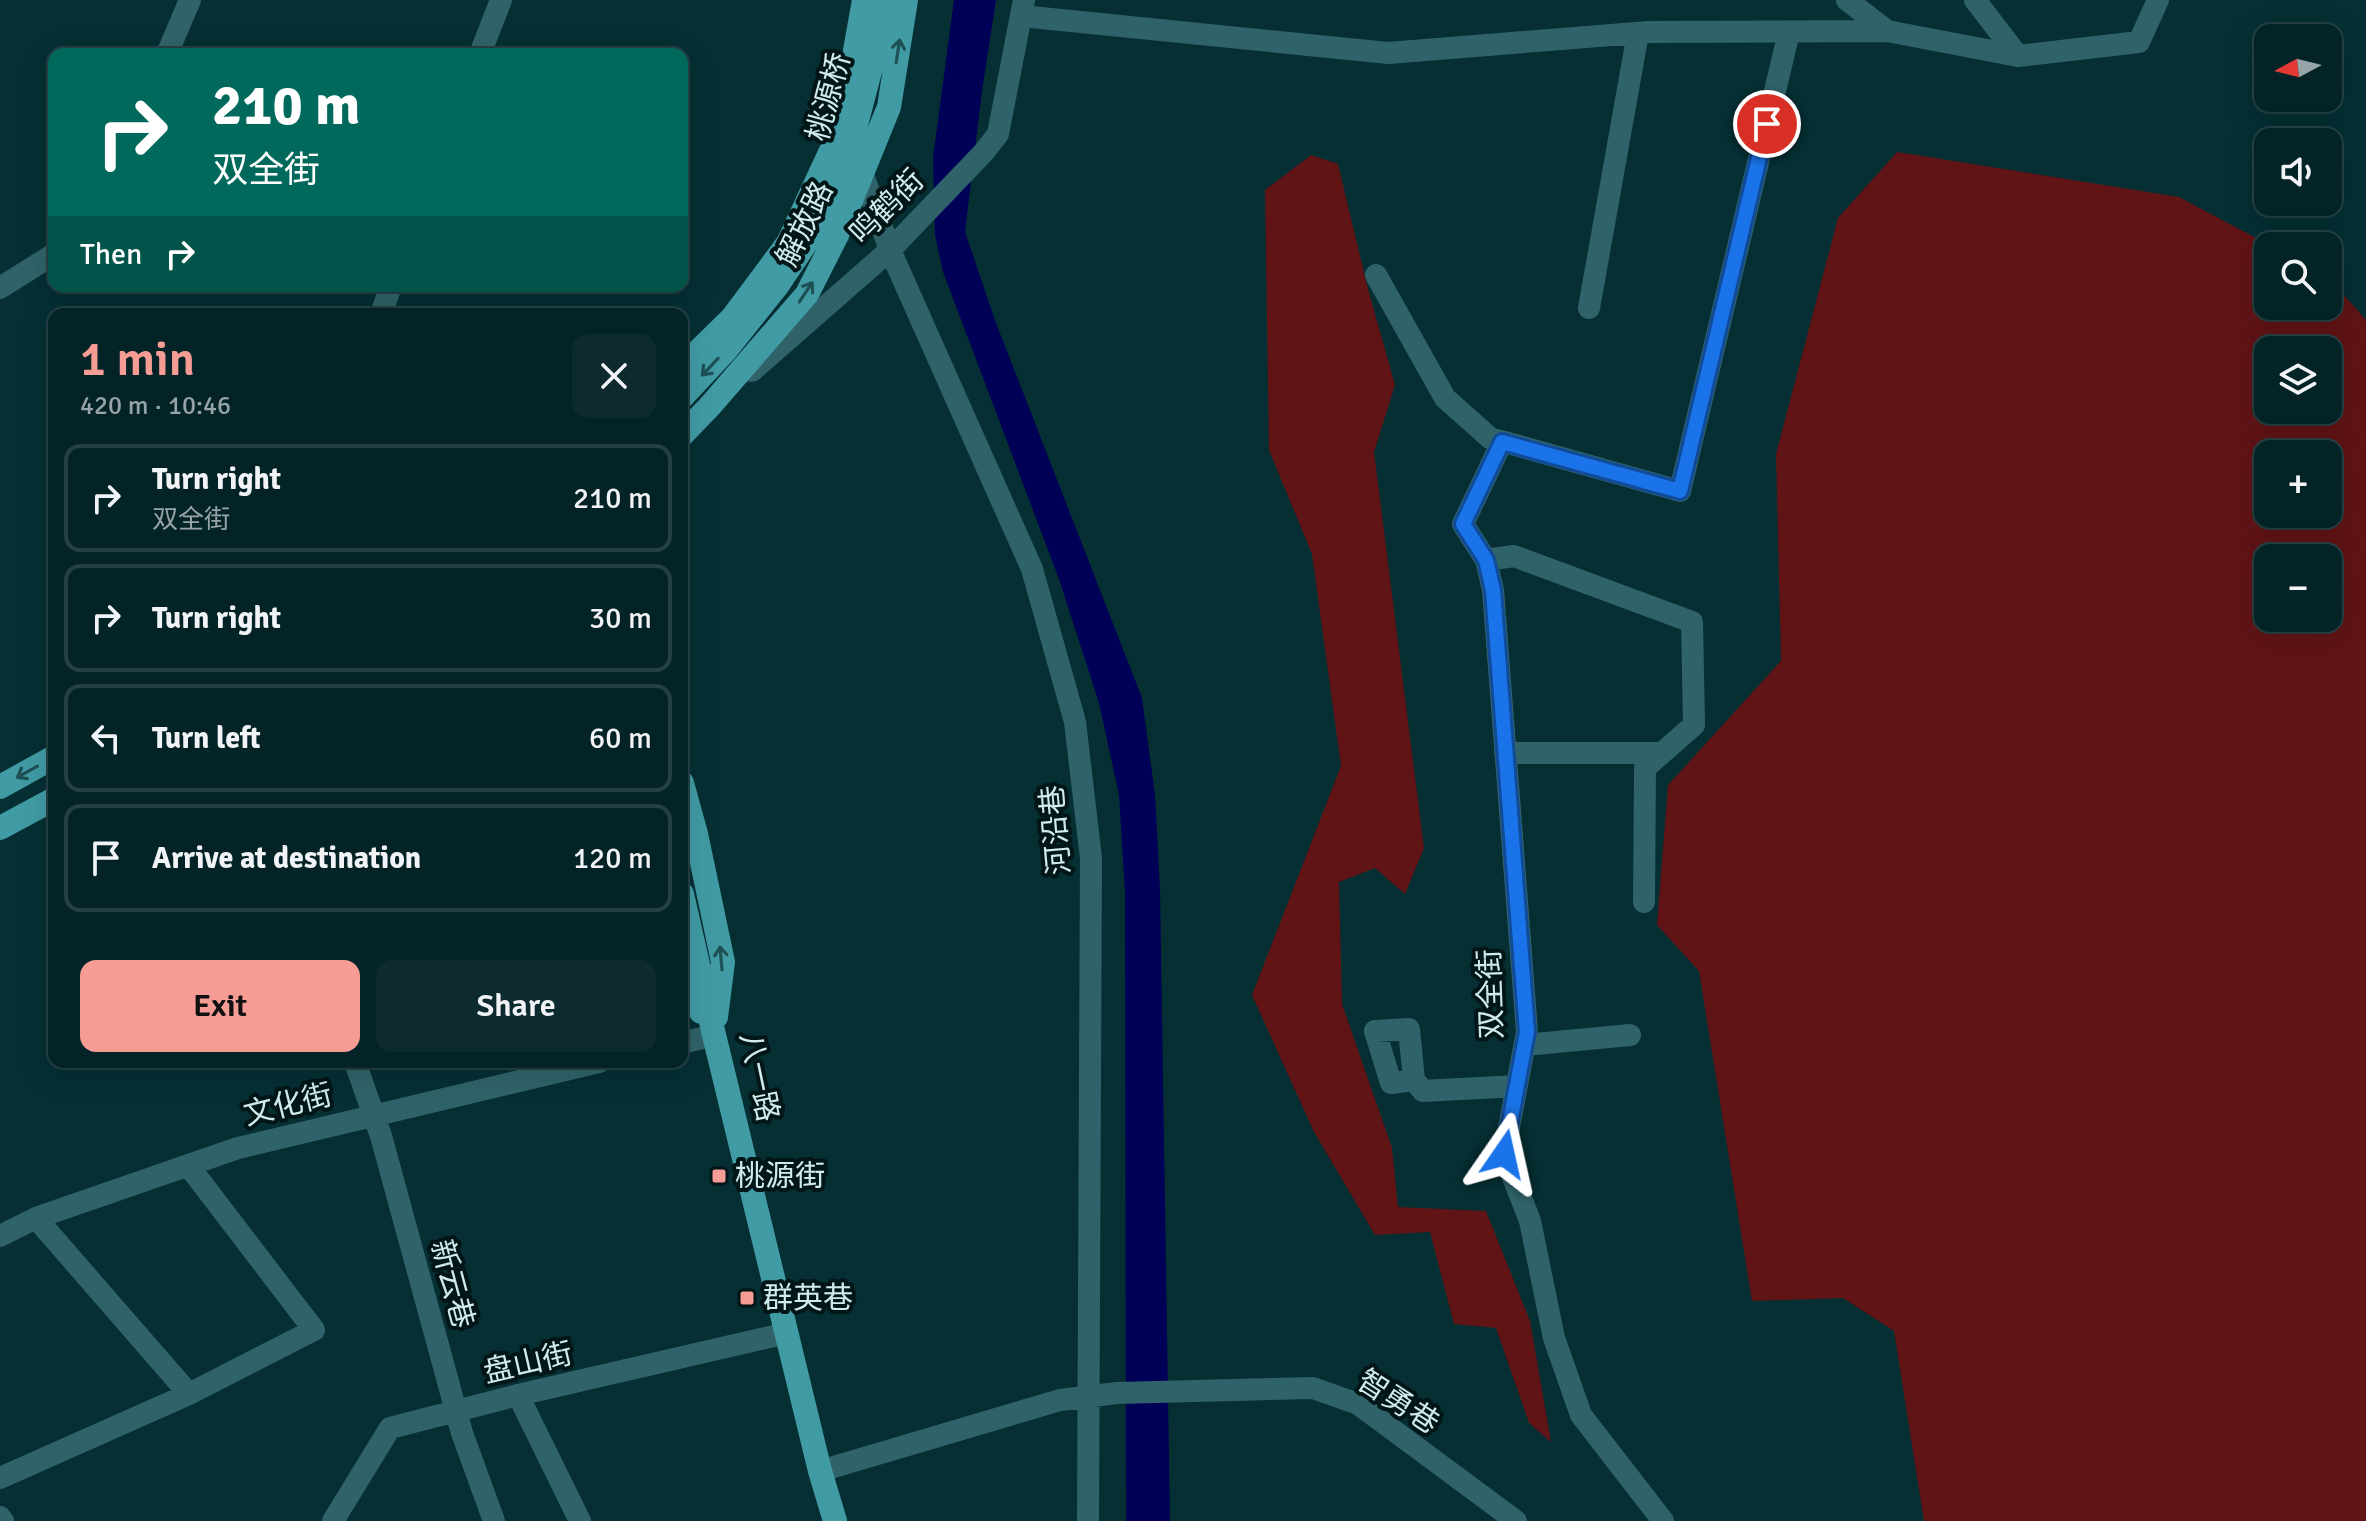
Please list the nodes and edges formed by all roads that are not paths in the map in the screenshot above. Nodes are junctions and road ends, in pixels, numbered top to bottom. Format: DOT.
graph roads {
  1 [pos="190,0"];
  2 [pos="501,0"];
  3 [pos="864,0"];
  4 [pos="884,0"];
  5 [pos="906,0"];
  6 [pos="1847,0"];
  7 [pos="1975,0"];
  8 [pos="2158,0"];
  9 [pos="1022,8"];
  10 [pos="1887,31"];
  11 [pos="1789,32"];
  12 [pos="1638,33"];
  13 [pos="170,48"];
  14 [pos="482,48"];
  15 [pos="2018,56"];
  16 [pos="863,175"];
  17 [pos="890,250"];
  18 [pos="48,258"];
  19 [pos="1376,275"];
  20 [pos="0,288"];
  21 [pos="1589,308"];
  22 [pos="688,361"];
  23 [pos="688,391"];
  24 [pos="710,406"];
  25 [pos="688,429"];
  26 [pos="1502,442"];
  27 [pos="1486,560"];
  28 [pos="1505,753"];
  29 [pos="1661,753"];
  30 [pos="48,760"];
  31 [pos="0,787"];
  32 [pos="48,802"];
  33 [pos="688,805"];
  34 [pos="0,828"];
  35 [pos="1644,902"];
  36 [pos="688,920"];
  37 [pos="688,989"];
  38 [pos="714,1035"];
  39 [pos="1630,1035"];
  40 [pos="688,1042"];
  41 [pos="1525,1045"];
  42 [pos="357,1068"];
  43 [pos="574,1068"];
  44 [pos="1414,1080"];
  45 [pos="1517,1086"];
  46 [pos="374,1115"];
  47 [pos="188,1165"];
  48 [pos="36,1218"];
  49 [pos="0,1236"];
  50 [pos="787,1333"];
  51 [pos="189,1394"];
  52 [pos="518,1395"];
  53 [pos="1089,1397"];
  54 [pos="456,1411"];
  55 [pos="820,1471"];
  56 [pos="0,1478"];
  57 [pos="333,1521"];
  58 [pos="494,1521"];
  59 [pos="580,1521"];
  60 [pos="835,1521"];
  61 [pos="1088,1521"];
  62 [pos="1516,1521"];
  63 [pos="1663,1521"];
  1 -- 13 [label="street"];
  2 -- 14 [label="street"];
  3 -- 22 [label="main road, 解放路"];
  4 -- 23 [label="main road, 桃源桥, one-way"];
  16 -- 5 [label="main road, 解放路, one-way"];
  6 -- 10 [label="street"];
  7 -- 15 [label="street"];
  8 -- 15 [label="street"];
  9 -- 12 [label="street"];
  9 -- 17 [label="street, 鸣鹤街"];
  10 -- 11 [label="street"];
  10 -- 15 [label="street"];
  11 -- 12 [label="street"];
  11 -- 26 [label="street"];
  12 -- 21 [label="street"];
  16 -- 17 [label="street, 河沿巷"];
  24 -- 16 [label="main road, 解放路, one-way"];
  17 -- 24 [label="street, 鸣鹤街"];
  17 -- 53 [label="street, 河沿巷"];
  18 -- 20 [label="street"];
  19 -- 26 [label="street"];
  24 -- 25 [label="main road, 解放路"];
  26 -- 27 [label="street, 双全街"];
  27 -- 28 [label="street, 双全街"];
  27 -- 29 [label="street"];
  28 -- 29 [label="street"];
  28 -- 41 [label="street, 双全街"];
  29 -- 35 [label="street"];
  30 -- 31 [label="main road, one-way"];
  32 -- 34 [label="main road"];
  38 -- 33 [label="main road, 八一路, one-way"];
  36 -- 38 [label="main road"];
  37 -- 38 [label="main road"];
  38 -- 40 [label="street"];
  38 -- 50 [label="main road, 八一路"];
  39 -- 41 [label="street"];
  41 -- 45 [label="street, 双全街"];
  42 -- 46 [label="street, 新云巷"];
  43 -- 46 [label="street, 文化街"];
  44 -- 45 [label="street"];
  45 -- 63 [label="street, 双全街"];
  46 -- 47 [label="street, 文化街"];
  46 -- 54 [label="street, 新云巷"];
  47 -- 48 [label="street, 文化街"];
  47 -- 51 [label="street"];
  48 -- 49 [label="street, 文化街"];
  48 -- 51 [label="street"];
  50 -- 52 [label="street, 盘山街"];
  50 -- 55 [label="main road, 八一路"];
  51 -- 56 [label="street"];
  52 -- 54 [label="street, 盘山街"];
  52 -- 59 [label="street"];
  53 -- 55 [label="street, 智勇巷"];
  53 -- 61 [label="street, 河沿巷"];
  53 -- 62 [label="street, 智勇巷"];
  54 -- 57 [label="street, 盘山街"];
  54 -- 58 [label="street, 新云巷"];
  55 -- 60 [label="main road, 八一路"];
}
